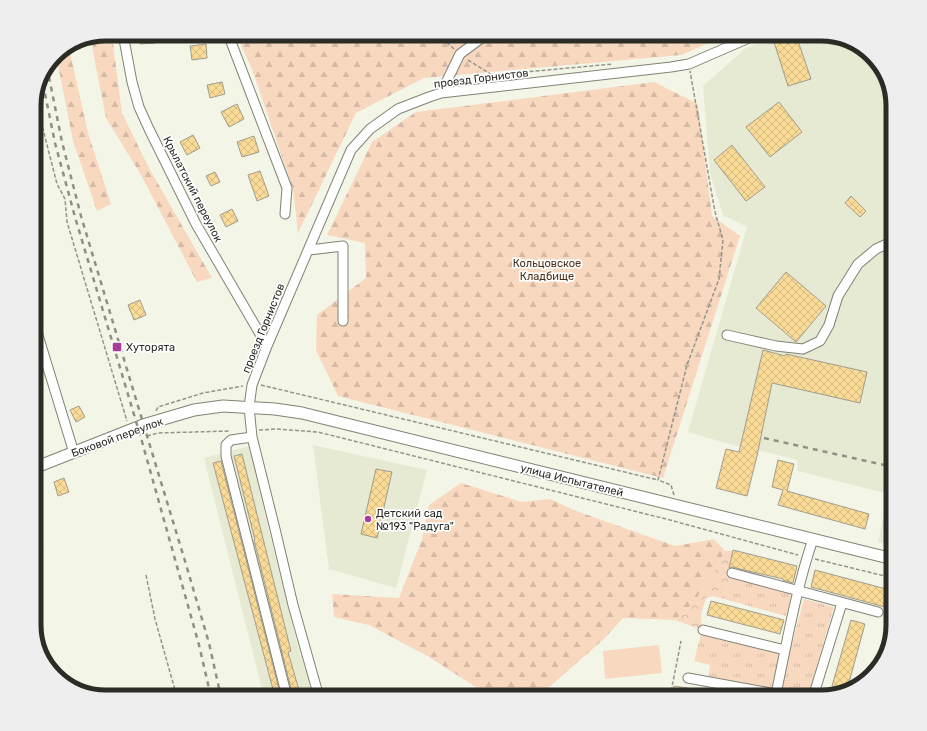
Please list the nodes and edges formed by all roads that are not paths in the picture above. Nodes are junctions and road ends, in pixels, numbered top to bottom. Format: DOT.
graph roads {
  1 [pos="124,41"];
  2 [pos="231,41"];
  3 [pos="478,41"];
  4 [pos="742,41"];
  5 [pos="442,93"];
  6 [pos="285,214"];
  7 [pos="886,244"];
  8 [pos="309,250"];
  9 [pos="343,321"];
  10 [pos="727,335"];
  11 [pos="41,345"];
  12 [pos="267,346"];
  13 [pos="249,407"];
  14 [pos="252,433"];
  15 [pos="74,453"];
  16 [pos="41,465"];
  17 [pos="813,539"];
  18 [pos="886,557"];
  19 [pos="732,573"];
  20 [pos="798,591"];
  21 [pos="842,603"];
  22 [pos="878,612"];
  23 [pos="703,630"];
  24 [pos="785,650"];
  25 [pos="688,678"];
  26 [pos="286,690"];
  27 [pos="317,690"];
  28 [pos="754,690"];
  29 [pos="777,690"];
  30 [pos="815,690"];
  1 -- 12 [label="street, Крылатский переулок"];
  2 -- 6 [label="street"];
  3 -- 5 [label="street"];
  4 -- 5 [label="street, проезд Горнистов"];
  5 -- 8 [label="street, проезд Горнистов"];
  7 -- 10 [label="street"];
  8 -- 9 [label="street"];
  8 -- 12 [label="street, проезд Горнистов"];
  11 -- 15 [label="street"];
  12 -- 13 [label="street, проезд Горнистов"];
  13 -- 14 [label="street, проезд Горнистов"];
  13 -- 15 [label="main road, Боковой переулок"];
  13 -- 17 [label="main road, улица Испытателей"];
  14 -- 26 [label="street"];
  14 -- 27 [label="street"];
  15 -- 16 [label="main road, Боковой переулок"];
  17 -- 18 [label="main road, улица Испытателей"];
  17 -- 20 [label="street"];
  19 -- 20 [label="street"];
  20 -- 21 [label="street"];
  20 -- 24 [label="street"];
  21 -- 22 [label="street"];
  21 -- 30 [label="street"];
  23 -- 24 [label="street"];
  24 -- 29 [label="street"];
  25 -- 28 [label="street"];
}
